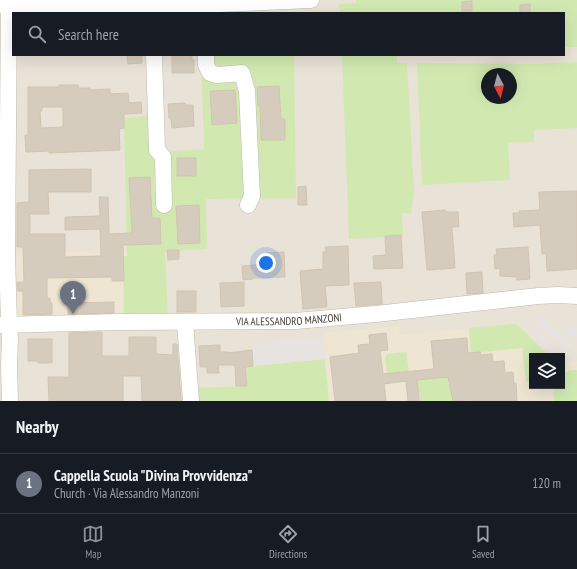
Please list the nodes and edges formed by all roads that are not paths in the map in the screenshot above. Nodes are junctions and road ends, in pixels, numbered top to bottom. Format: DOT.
graph roads {
  1 [pos="311,0"];
  2 [pos="6,3"];
  3 [pos="151,6"];
  4 [pos="206,9"];
  5 [pos="154,56"];
  6 [pos="206,56"];
  7 [pos="4,159"];
  8 [pos="164,205"];
  9 [pos="248,205"];
  10 [pos="577,296"];
  11 [pos="185,322"];
  12 [pos="4,325"];
  13 [pos="10,401"];
  14 [pos="191,401"];
  1 -- 4 [label="street"];
  2 -- 3 [label="street"];
  2 -- 7 [label="street"];
  3 -- 4 [label="street"];
  5 -- 8 [label="street"];
  6 -- 9 [label="street"];
  7 -- 12 [label="street"];
  10 -- 11 [label="street, VIA ALESSANDRO MANZONI"];
  11 -- 12 [label="street, VIA ALESSANDRO MANZONI"];
  11 -- 14 [label="street"];
  12 -- 13 [label="street"];
}
